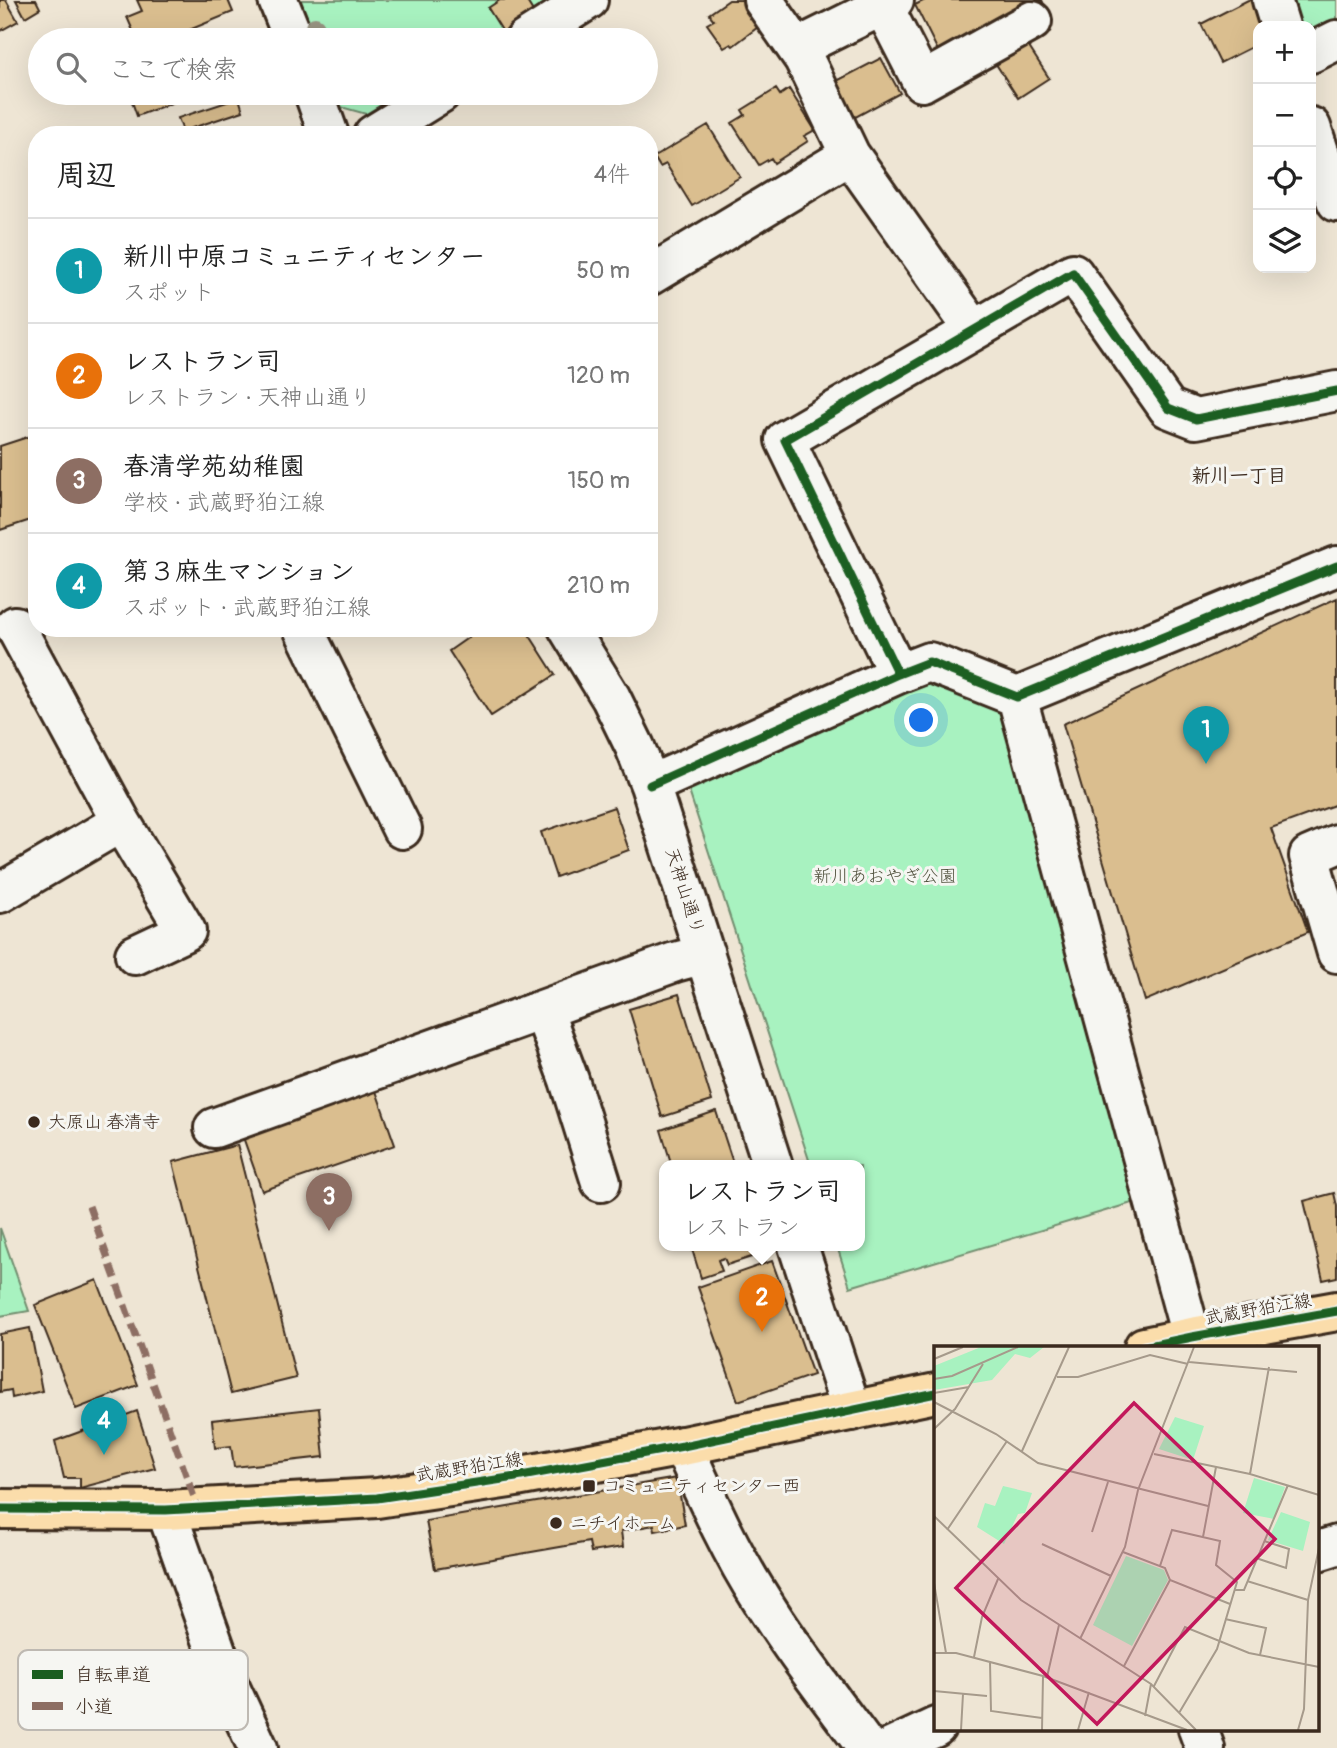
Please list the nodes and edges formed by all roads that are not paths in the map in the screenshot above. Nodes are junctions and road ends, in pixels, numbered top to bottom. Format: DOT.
graph roads {
  1 [pos="278,0"];
  2 [pos="588,0"];
  3 [pos="762,0"];
  4 [pos="1272,0"];
  5 [pos="888,3"];
  6 [pos="1032,21"];
  7 [pos="1278,21"];
  8 [pos="289,28"];
  9 [pos="544,28"];
  10 [pos="1337,40"];
  11 [pos="797,48"];
  12 [pos="1316,50"];
  13 [pos="319,105"];
  14 [pos="422,105"];
  15 [pos="327,126"];
  16 [pos="388,126"];
  17 [pos="1316,140"];
  18 [pos="850,155"];
  19 [pos="1335,190"];
  20 [pos="658,271"];
  21 [pos="974,330"];
  22 [pos="1337,391"];
  23 [pos="1337,566"];
  24 [pos="17,625"];
  25 [pos="307,637"];
  26 [pos="574,637"];
  27 [pos="898,674"];
  28 [pos="1017,697"];
  29 [pos="650,785"];
  30 [pos="121,822"];
  31 [pos="402,829"];
  32 [pos="1337,845"];
  33 [pos="0,893"];
  34 [pos="1337,953"];
  35 [pos="705,954"];
  36 [pos="135,955"];
  37 [pos="542,1010"];
  38 [pos="214,1128"];
  39 [pos="771,1160"];
  40 [pos="601,1182"];
  41 [pos="801,1251"];
  42 [pos="1337,1311"];
  43 [pos="1193,1342"];
  44 [pos="1154,1346"];
  45 [pos="934,1393"];
  46 [pos="852,1411"];
  47 [pos="683,1446"];
  48 [pos="0,1509"];
  49 [pos="166,1510"];
  50 [pos="1337,1545"];
  51 [pos="1320,1550"];
  52 [pos="216,1650"];
  53 [pos="248,1726"];
  54 [pos="934,1728"];
  55 [pos="1198,1730"];
  56 [pos="258,1748"];
  57 [pos="867,1748"];
  58 [pos="891,1748"];
  59 [pos="1205,1748"];
  1 -- 8 [label="street"];
  2 -- 9 [label="street"];
  3 -- 11 [label="street"];
  4 -- 7 [label="street"];
  5 -- 6 [label="street"];
  5 -- 11 [label="street"];
  10 -- 12 [label="street"];
  11 -- 18 [label="street"];
  13 -- 15 [label="street"];
  14 -- 16 [label="street"];
  17 -- 19 [label="street"];
  18 -- 20 [label="street"];
  18 -- 21 [label="street"];
  21 -- 22 [label="street"];
  21 -- 27 [label="street"];
  23 -- 28 [label="street"];
  24 -- 30 [label="street"];
  25 -- 31 [label="street"];
  26 -- 29 [label="street, 天神山通り"];
  27 -- 28 [label="street"];
  27 -- 29 [label="street"];
  28 -- 43 [label="street"];
  29 -- 35 [label="street, 天神山通り"];
  30 -- 33 [label="street"];
  30 -- 36 [label="street"];
  32 -- 34 [label="street"];
  35 -- 37 [label="street"];
  35 -- 39 [label="street, 天神山通り"];
  37 -- 38 [label="street"];
  37 -- 40 [label="street"];
  41 -- 46 [label="street"];
  42 -- 43 [label="main road, 武蔵野狛江線"];
  43 -- 44 [label="main road, 武蔵野狛江線"];
  45 -- 46 [label="main road, 武蔵野狛江線"];
  46 -- 47 [label="main road, 武蔵野狛江線"];
  47 -- 49 [label="main road, 武蔵野狛江線"];
  47 -- 57 [label="street"];
  48 -- 49 [label="main road, 武蔵野狛江線"];
  49 -- 52 [label="street"];
  50 -- 51 [label="street"];
  53 -- 56 [label="street"];
  54 -- 58 [label="street"];
  55 -- 59 [label="street"];
}
